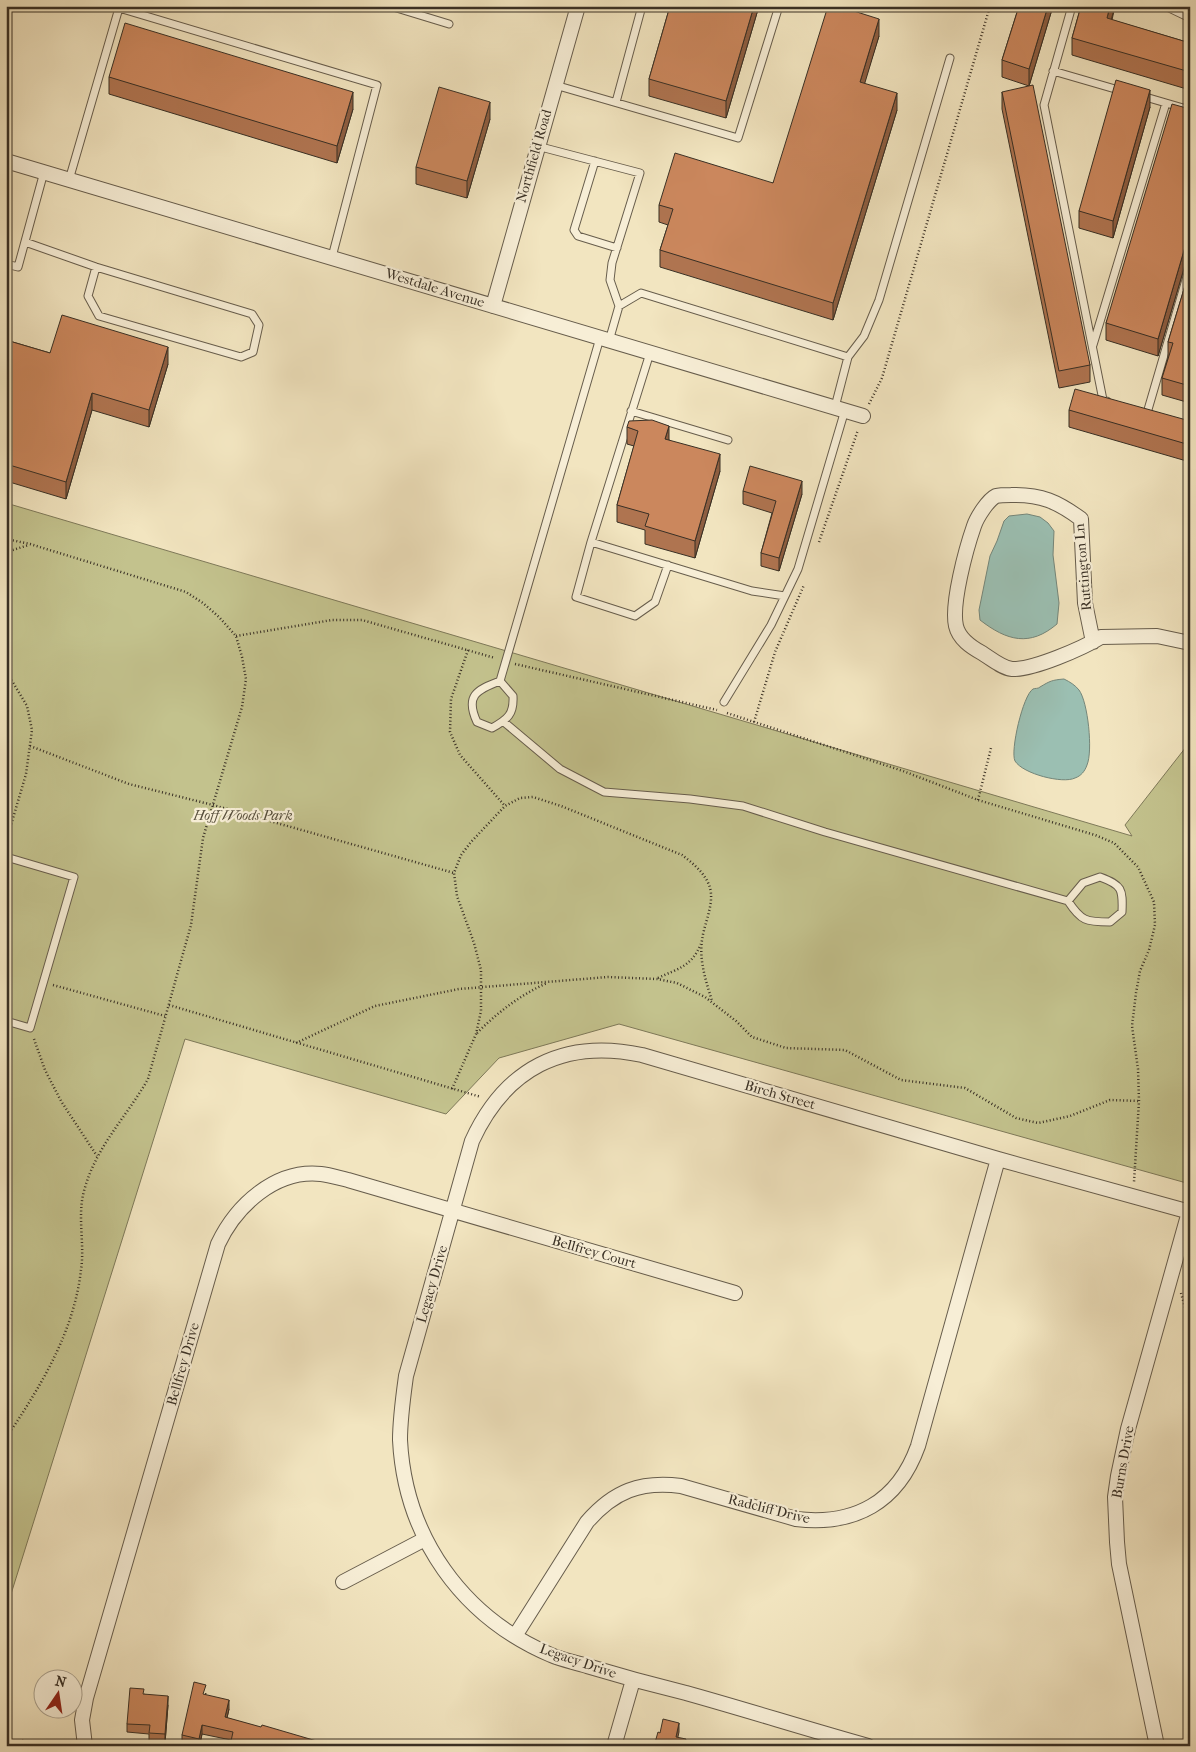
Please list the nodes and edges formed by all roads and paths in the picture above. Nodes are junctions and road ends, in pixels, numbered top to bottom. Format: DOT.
graph roads {
  1 [pos="390,6"];
  2 [pos="578,6"];
  3 [pos="642,6"];
  4 [pos="779,6"];
  5 [pos="990,6"];
  6 [pos="1072,6"];
  7 [pos="1165,6"];
  8 [pos="1190,18"];
  9 [pos="449,24"];
  10 [pos="950,58"];
  11 [pos="1053,71"];
  12 [pos="555,85"];
  13 [pos="1128,92"];
  14 [pos="1138,95"];
  15 [pos="616,102"];
  16 [pos="1166,103"];
  17 [pos="1190,110"];
  18 [pos="537,146"];
  19 [pos="6,161"];
  20 [pos="595,162"];
  21 [pos="44,172"];
  22 [pos="69,180"];
  23 [pos="25,242"];
  24 [pos="617,248"];
  25 [pos="332,257"];
  26 [pos="6,264"];
  27 [pos="1190,266"];
  28 [pos="96,267"];
  29 [pos="493,306"];
  30 [pos="619,306"];
  31 [pos="605,339"];
  32 [pos="1092,347"];
  33 [pos="650,352"];
  34 [pos="848,358"];
  35 [pos="1112,403"];
  36 [pos="840,409"];
  37 [pos="631,411"];
  38 [pos="1139,411"];
  39 [pos="1148,413"];
  40 [pos="863,416"];
  41 [pos="1156,416"];
  42 [pos="728,440"];
  43 [pos="6,539"];
  44 [pos="591,542"];
  45 [pos="819,543"];
  46 [pos="30,544"];
  47 [pos="6,552"];
  48 [pos="668,565"];
  49 [pos="806,578"];
  50 [pos="785,596"];
  51 [pos="236,636"];
  52 [pos="1093,642"];
  53 [pos="1190,643"];
  54 [pos="468,650"];
  55 [pos="506,662"];
  56 [pos="6,671"];
  57 [pos="500,681"];
  58 [pos="724,702"];
  59 [pos="504,722"];
  60 [pos="754,722"];
  61 [pos="30,746"];
  62 [pos="991,748"];
  63 [pos="978,800"];
  64 [pos="213,805"];
  65 [pos="505,806"];
  66 [pos="6,842"];
  67 [pos="6,857"];
  68 [pos="454,873"];
  69 [pos="1068,901"];
  70 [pos="702,940"];
  71 [pos="657,979"];
  72 [pos="550,982"];
  73 [pos="43,983"];
  74 [pos="481,988"];
  75 [pos="713,1003"];
  76 [pos="169,1005"];
  77 [pos="165,1016"];
  78 [pos="6,1021"];
  79 [pos="30,1028"];
  80 [pos="476,1034"];
  81 [pos="296,1043"];
  82 [pos="452,1089"];
  83 [pos="494,1101"];
  84 [pos="1140,1101"];
  85 [pos="97,1156"];
  86 [pos="998,1159"];
  87 [pos="1133,1196"];
  88 [pos="454,1210"];
  89 [pos="1189,1212"];
  90 [pos="735,1293"];
  91 [pos="6,1438"];
  92 [pos="425,1539"];
  93 [pos="343,1582"];
  94 [pos="515,1636"];
  95 [pos="633,1680"];
  96 [pos="833,1741"];
  97 [pos="85,1746"];
  98 [pos="614,1746"];
  99 [pos="868,1746"];
  100 [pos="1157,1746"];
  1 -- 9 [label="lane"];
  2 -- 12 [label="street, Northfield Road"];
  3 -- 15 [label="lane"];
  4 -- 15 [label="lane"];
  5 -- 40 [label="path"];
  6 -- 11 [label="lane"];
  7 -- 8 [label="lane"];
  10 -- 34 [label="lane"];
  11 -- 13 [label="lane"];
  11 -- 32 [label="lane"];
  12 -- 15 [label="lane"];
  12 -- 18 [label="street, Northfield Road"];
  14 -- 16 [label="lane"];
  16 -- 17 [label="lane"];
  16 -- 32 [label="lane"];
  18 -- 20 [label="lane"];
  18 -- 29 [label="street, Northfield Road"];
  19 -- 21 [label="street, Westdale Avenue"];
  20 -- 24 [label="lane"];
  20 -- 24 [label="lane"];
  21 -- 22 [label="street, Westdale Avenue"];
  21 -- 23 [label="lane"];
  22 -- 25 [label="street, Westdale Avenue"];
  22 -- 25 [label="lane"];
  23 -- 26 [label="lane"];
  23 -- 28 [label="lane"];
  24 -- 30 [label="lane"];
  25 -- 29 [label="street, Westdale Avenue"];
  27 -- 39 [label="lane"];
  28 -- 28 [label="lane"];
  29 -- 31 [label="street, Westdale Avenue"];
  30 -- 31 [label="lane"];
  30 -- 34 [label="lane"];
  31 -- 33 [label="street, Westdale Avenue"];
  31 -- 55 [label="lane"];
  32 -- 35 [label="lane"];
  33 -- 36 [label="street, Westdale Avenue"];
  33 -- 37 [label="lane"];
  34 -- 36 [label="lane"];
  36 -- 40 [label="street, Westdale Avenue"];
  36 -- 50 [label="lane"];
  37 -- 42 [label="lane"];
  37 -- 44 [label="lane"];
  38 -- 39 [label="lane"];
  39 -- 41 [label="lane"];
  40 -- 45 [label="path"];
  43 -- 46 [label="path"];
  44 -- 48 [label="lane"];
  44 -- 48 [label="lane"];
  46 -- 47 [label="path"];
  46 -- 51 [label="path"];
  48 -- 50 [label="lane"];
  49 -- 60 [label="path"];
  50 -- 58 [label="lane"];
  51 -- 54 [label="path"];
  51 -- 64 [label="path"];
  52 -- 52 [label="street, Ruttington Ln"];
  52 -- 53 [label="street, Ruttington Ln"];
  54 -- 55 [label="path"];
  54 -- 65 [label="path"];
  55 -- 57 [label="lane"];
  55 -- 60 [label="path"];
  56 -- 61 [label="path"];
  57 -- 59 [label="lane"];
  57 -- 59 [label="lane"];
  59 -- 69 [label="lane"];
  60 -- 63 [label="path"];
  61 -- 64 [label="path"];
  61 -- 66 [label="path"];
  62 -- 63 [label="path"];
  63 -- 84 [label="path"];
  64 -- 68 [label="path"];
  64 -- 76 [label="path"];
  65 -- 68 [label="path"];
  65 -- 70 [label="path"];
  67 -- 73 [label="lane"];
  68 -- 74 [label="path"];
  69 -- 69 [label="lane"];
  70 -- 71 [label="path"];
  70 -- 75 [label="path"];
  71 -- 72 [label="path"];
  71 -- 75 [label="path"];
  72 -- 74 [label="path"];
  72 -- 80 [label="path"];
  73 -- 77 [label="path"];
  73 -- 79 [label="lane"];
  74 -- 80 [label="path"];
  74 -- 81 [label="path"];
  75 -- 84 [label="path"];
  76 -- 77 [label="path"];
  76 -- 81 [label="path"];
  77 -- 85 [label="path"];
  78 -- 79 [label="lane"];
  79 -- 85 [label="path"];
  80 -- 82 [label="path"];
  81 -- 82 [label="path"];
  82 -- 83 [label="path"];
  83 -- 86 [label="street, Birch Street"];
  83 -- 88 [label="street, Birch Street"];
  84 -- 87 [label="path"];
  85 -- 91 [label="path"];
  86 -- 87 [label="street, Birch Street"];
  86 -- 94 [label="street, Radcliff Drive"];
  87 -- 89 [label="street, Birch Street"];
  88 -- 90 [label="street, Bellfrey Court"];
  88 -- 92 [label="street, Legacy Drive"];
  88 -- 97 [label="street, Bellfrey Drive"];
  89 -- 100 [label="street, Burns Drive"];
  92 -- 93 [label="street"];
  92 -- 94 [label="street, Legacy Drive"];
  94 -- 95 [label="street, Legacy Drive"];
  95 -- 96 [label="street, Legacy Drive"];
  95 -- 98 [label="street"];
  96 -- 99 [label="street, Legacy Drive"];
}
